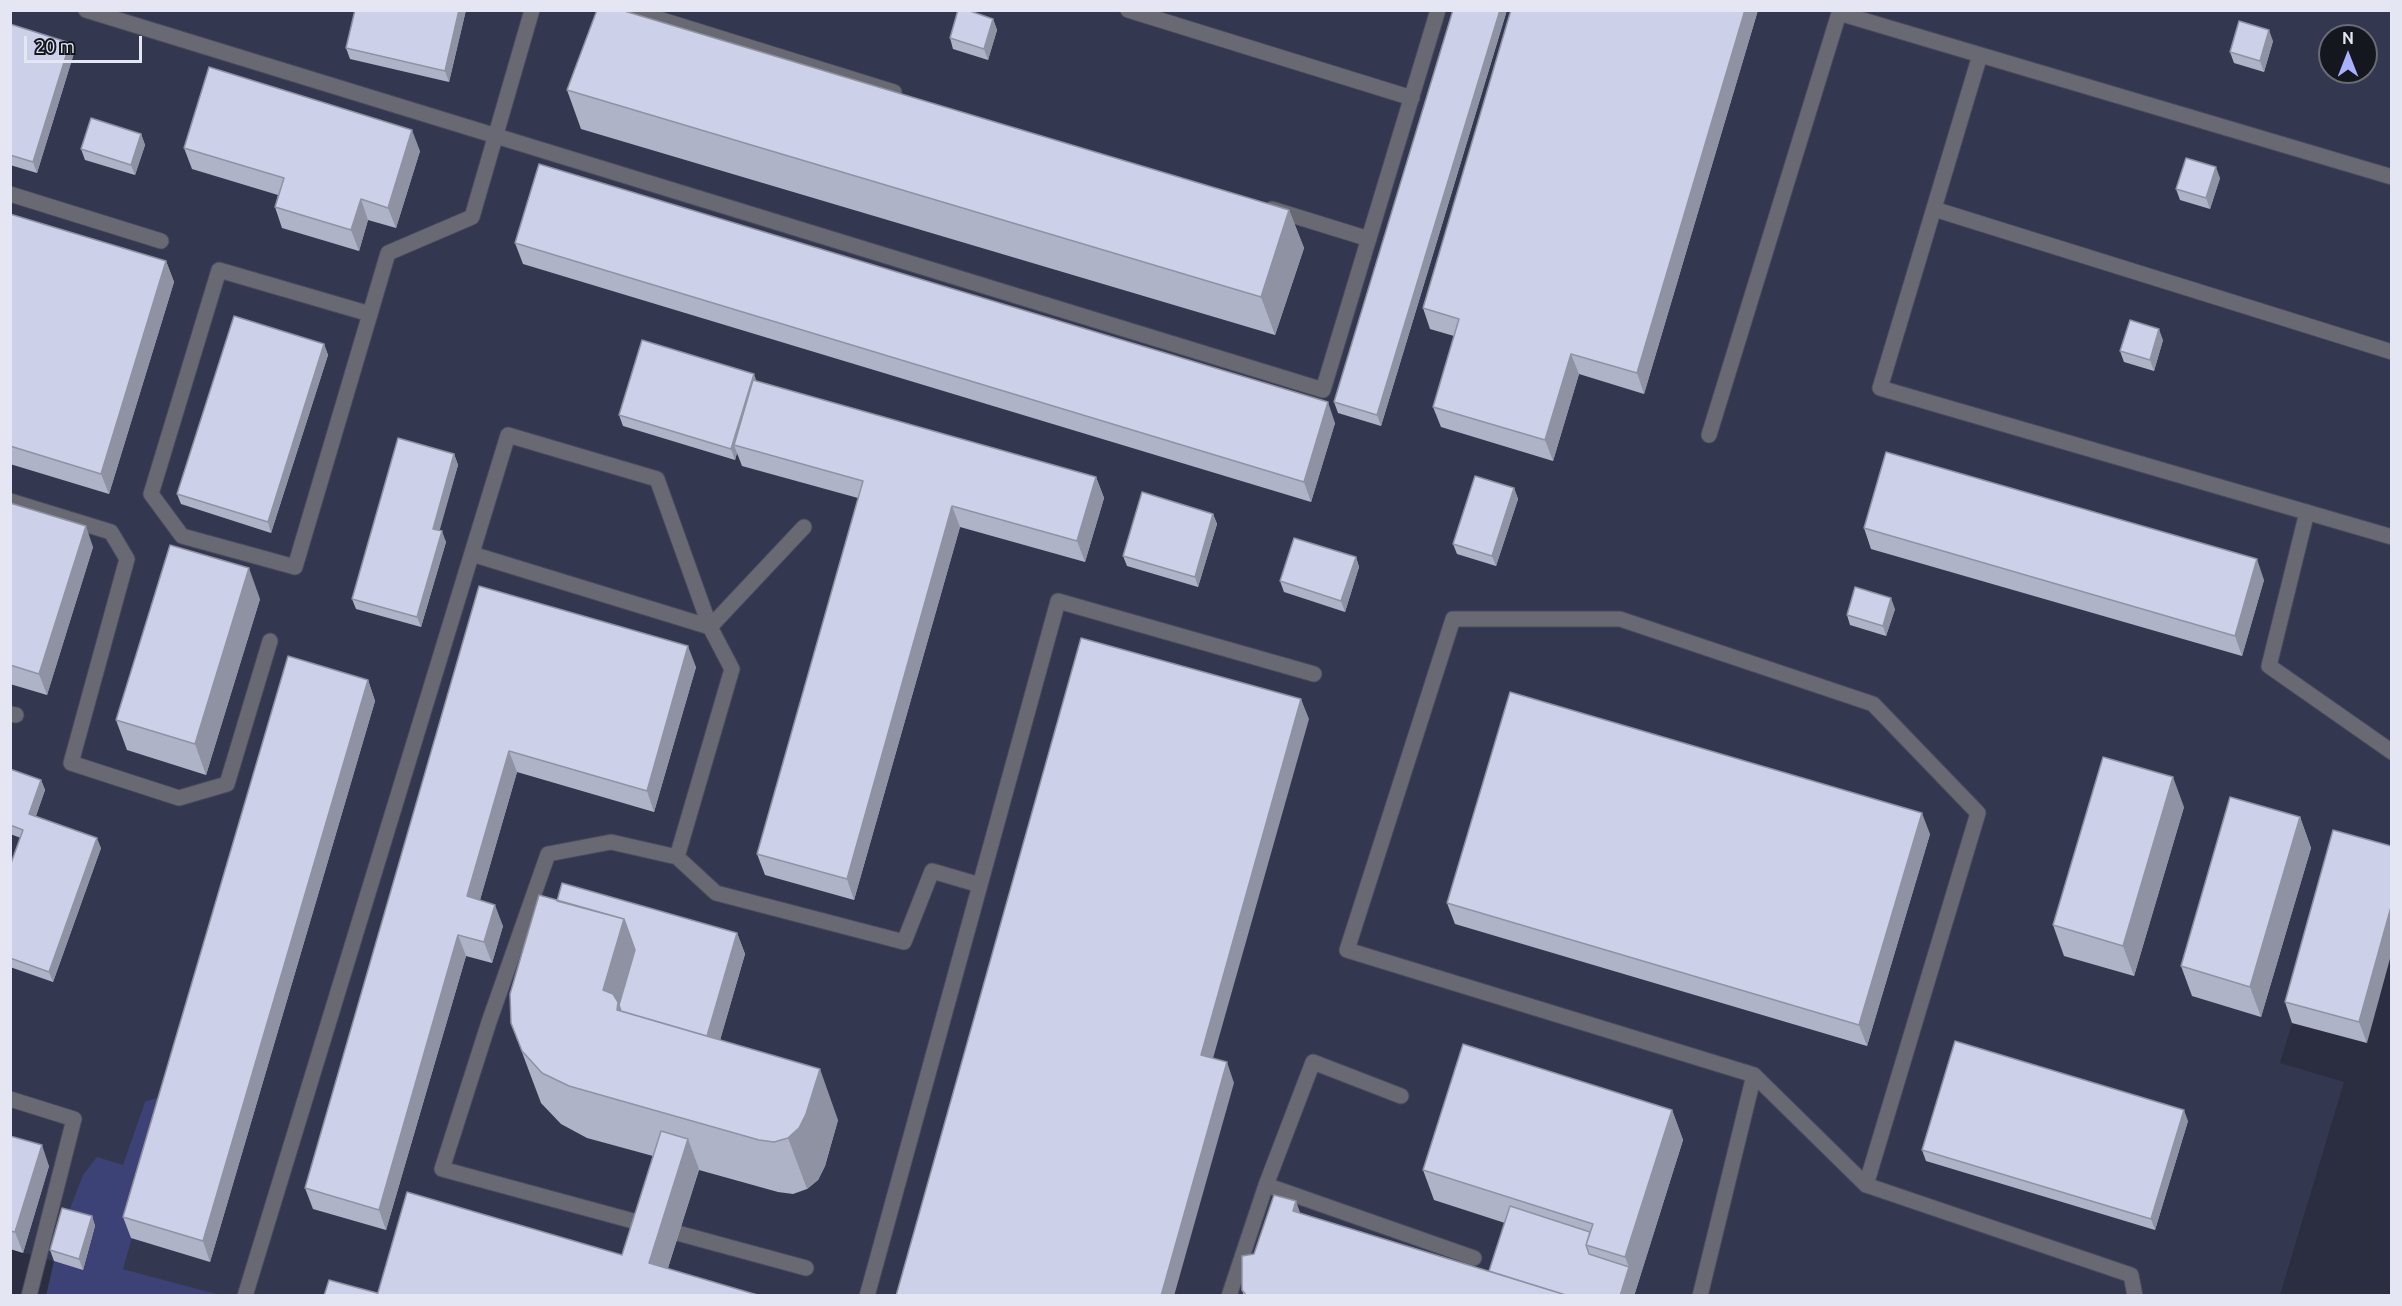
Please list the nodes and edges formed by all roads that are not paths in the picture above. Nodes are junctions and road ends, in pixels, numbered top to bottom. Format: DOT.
graph roads {
  1 [pos="86,10"];
  2 [pos="532,10"];
  3 [pos="630,10"];
  4 [pos="1128,10"];
  5 [pos="1438,10"];
  6 [pos="1839,12"];
  7 [pos="1980,55"];
  8 [pos="903,95"];
  9 [pos="1412,98"];
  10 [pos="494,136"];
  11 [pos="2391,177"];
  12 [pos="10,194"];
  13 [pos="1256,204"];
  14 [pos="1934,209"];
  15 [pos="1369,239"];
  16 [pos="160,241"];
  17 [pos="370,314"];
  18 [pos="2391,352"];
  19 [pos="1709,435"];
  20 [pos="10,501"];
  21 [pos="2307,512"];
  22 [pos="804,527"];
  23 [pos="2391,537"];
  24 [pos="472,554"];
  25 [pos="710,627"];
  26 [pos="270,641"];
  27 [pos="1314,674"];
  28 [pos="2391,753"];
  29 [pos="677,857"];
  30 [pos="980,885"];
  31 [pos="1754,1075"];
  32 [pos="1401,1096"];
  33 [pos="10,1099"];
  34 [pos="1266,1185"];
  35 [pos="1866,1185"];
  36 [pos="1474,1258"];
  37 [pos="806,1268"];
  38 [pos="29,1296"];
  39 [pos="245,1296"];
  40 [pos="867,1296"];
  41 [pos="1229,1296"];
  42 [pos="1700,1296"];
  43 [pos="2135,1296"];
  1 -- 10 [label="lane"];
  2 -- 10 [label="lane"];
  3 -- 8 [label="lane"];
  4 -- 9 [label="lane"];
  5 -- 9 [label="lane"];
  6 -- 7 [label="lane"];
  6 -- 19 [label="lane"];
  7 -- 11 [label="lane"];
  7 -- 14 [label="lane"];
  9 -- 15 [label="lane"];
  10 -- 15 [label="lane"];
  10 -- 17 [label="lane"];
  12 -- 16 [label="lane"];
  13 -- 15 [label="lane"];
  14 -- 18 [label="lane"];
  14 -- 21 [label="lane"];
  17 -- 17 [label="lane"];
  20 -- 26 [label="lane"];
  21 -- 23 [label="lane"];
  21 -- 28 [label="lane"];
  22 -- 25 [label="lane"];
  24 -- 25 [label="lane"];
  24 -- 25 [label="lane"];
  24 -- 39 [label="lane"];
  25 -- 29 [label="lane"];
  27 -- 30 [label="lane"];
  29 -- 30 [label="lane"];
  29 -- 37 [label="lane"];
  30 -- 40 [label="lane"];
  31 -- 35 [label="lane"];
  31 -- 35 [label="lane"];
  31 -- 42 [label="lane"];
  32 -- 34 [label="lane"];
  33 -- 38 [label="lane"];
  34 -- 36 [label="lane"];
  34 -- 41 [label="lane"];
  35 -- 43 [label="lane"];
}
